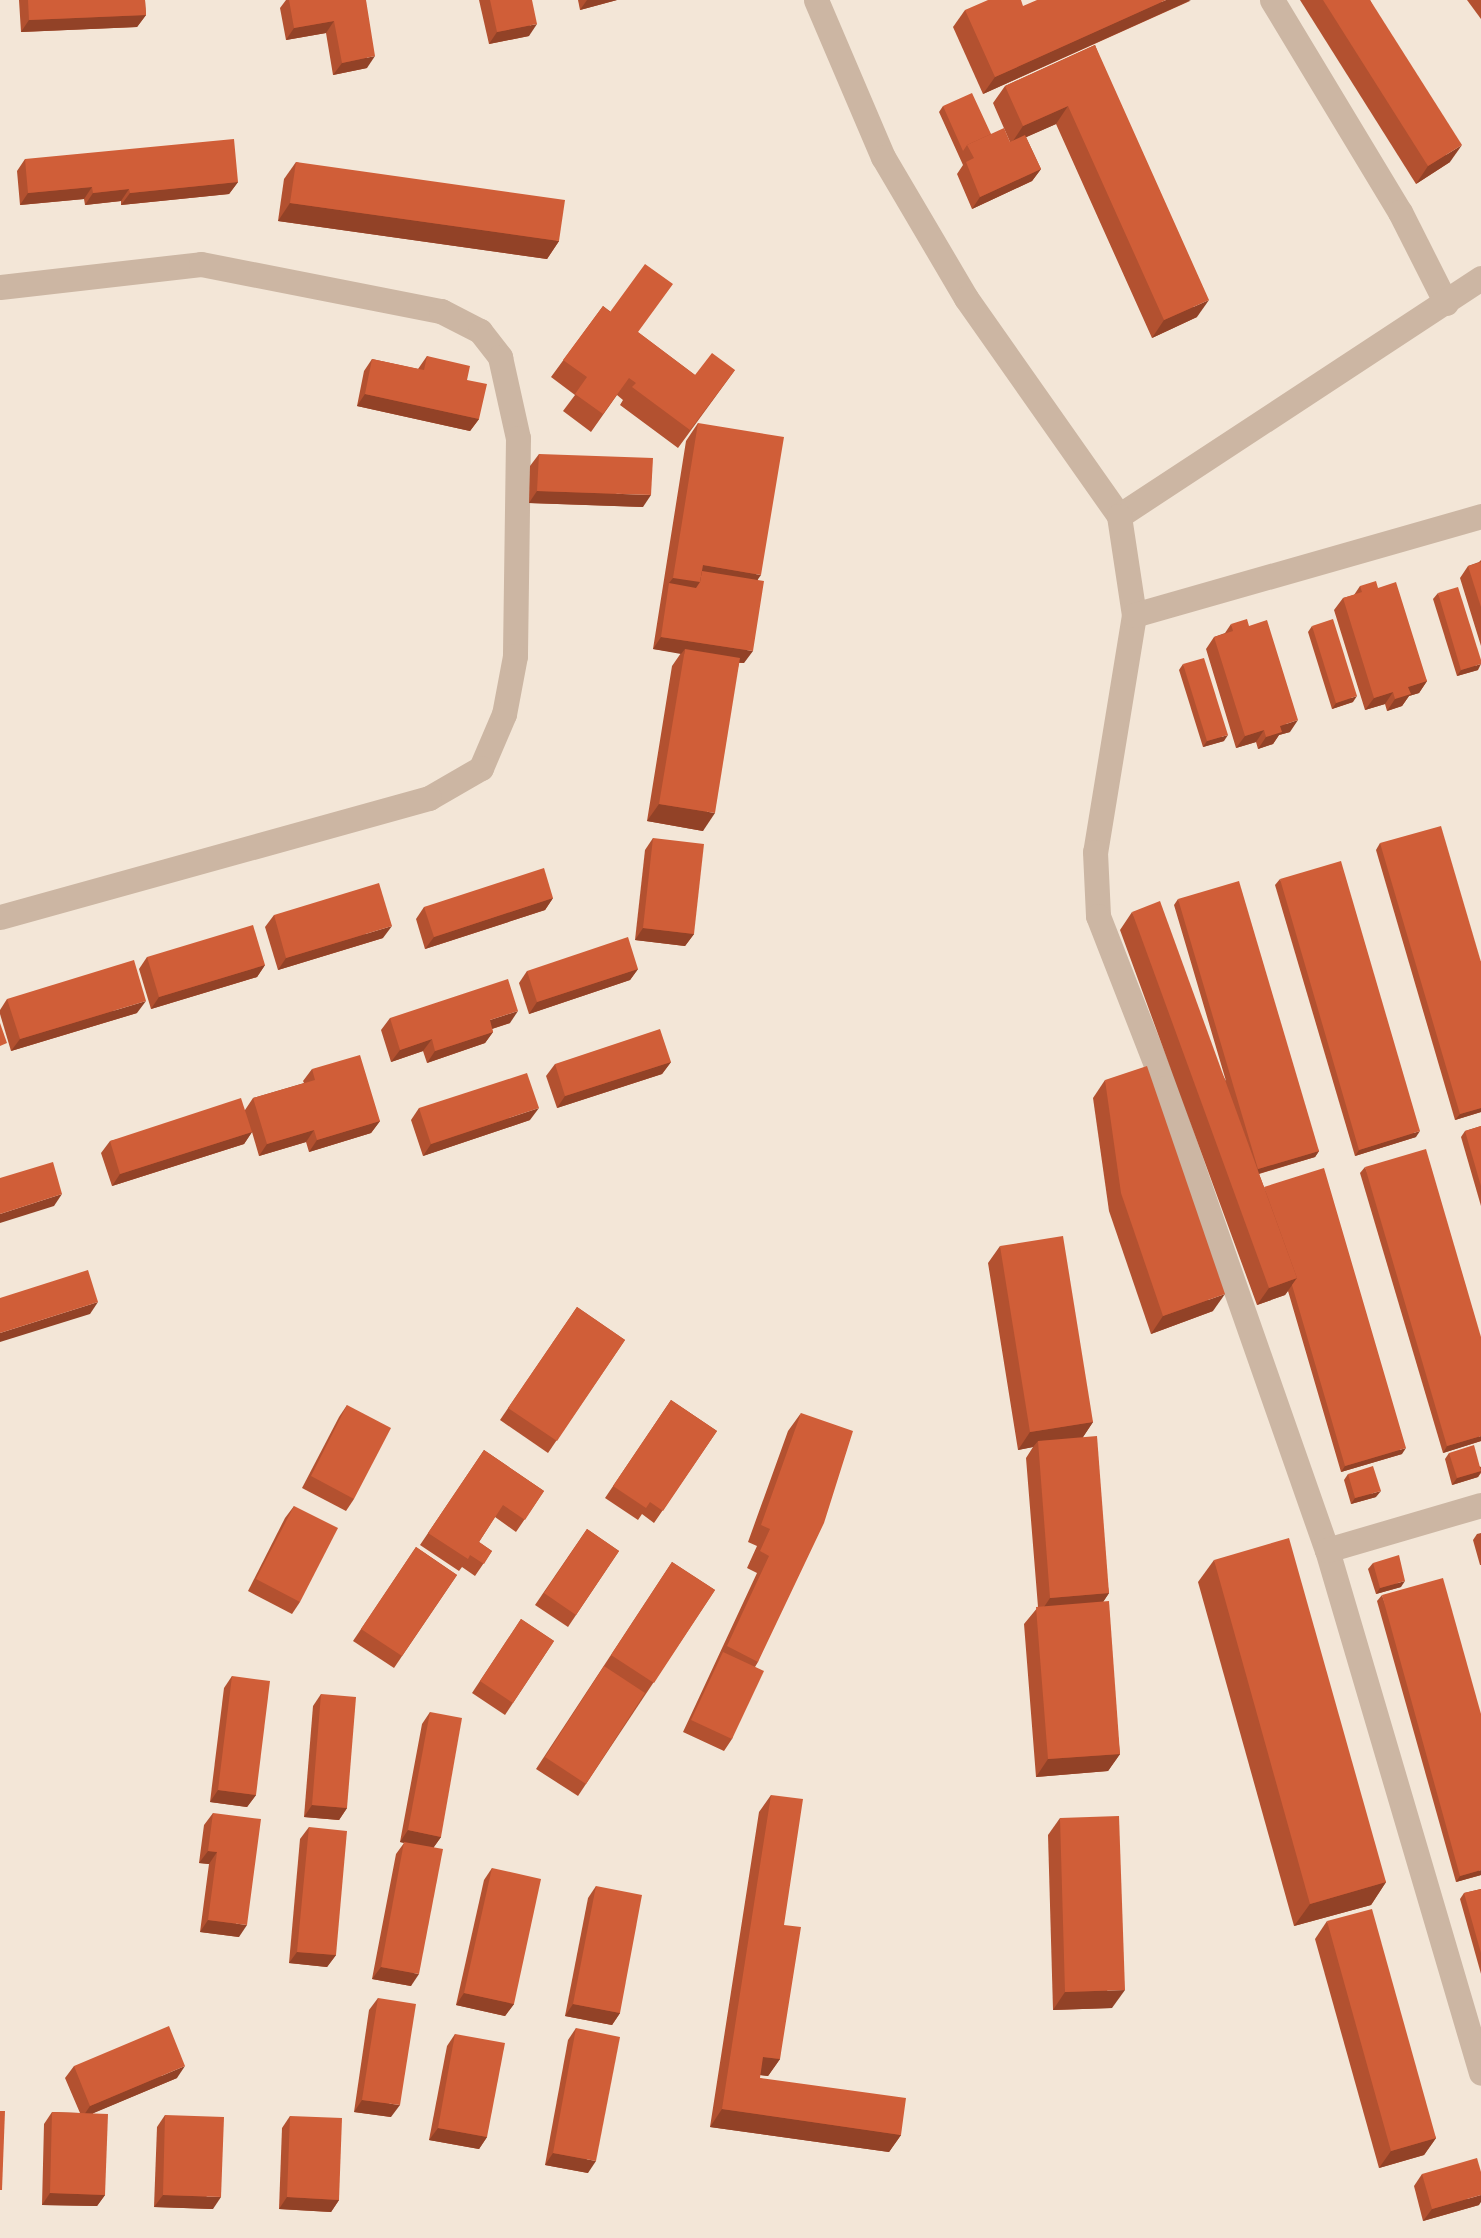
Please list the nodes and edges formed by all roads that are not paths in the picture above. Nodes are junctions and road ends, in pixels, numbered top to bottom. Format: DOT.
graph roads {
  1 [pos="816,0"];
  2 [pos="1272,0"];
  3 [pos="1481,278"];
  4 [pos="0,287"];
  5 [pos="1446,303"];
  6 [pos="1119,516"];
  7 [pos="1481,516"];
  8 [pos="1134,615"];
  9 [pos="0,918"];
  10 [pos="1481,1504"];
  11 [pos="1327,1550"];
  12 [pos="1481,2073"];
  1 -- 6 [label="street"];
  2 -- 5 [label="street"];
  3 -- 5 [label="street"];
  4 -- 9 [label="street"];
  5 -- 6 [label="street"];
  6 -- 8 [label="street"];
  7 -- 8 [label="street"];
  8 -- 11 [label="street"];
  10 -- 11 [label="street"];
  11 -- 12 [label="street"];
}
